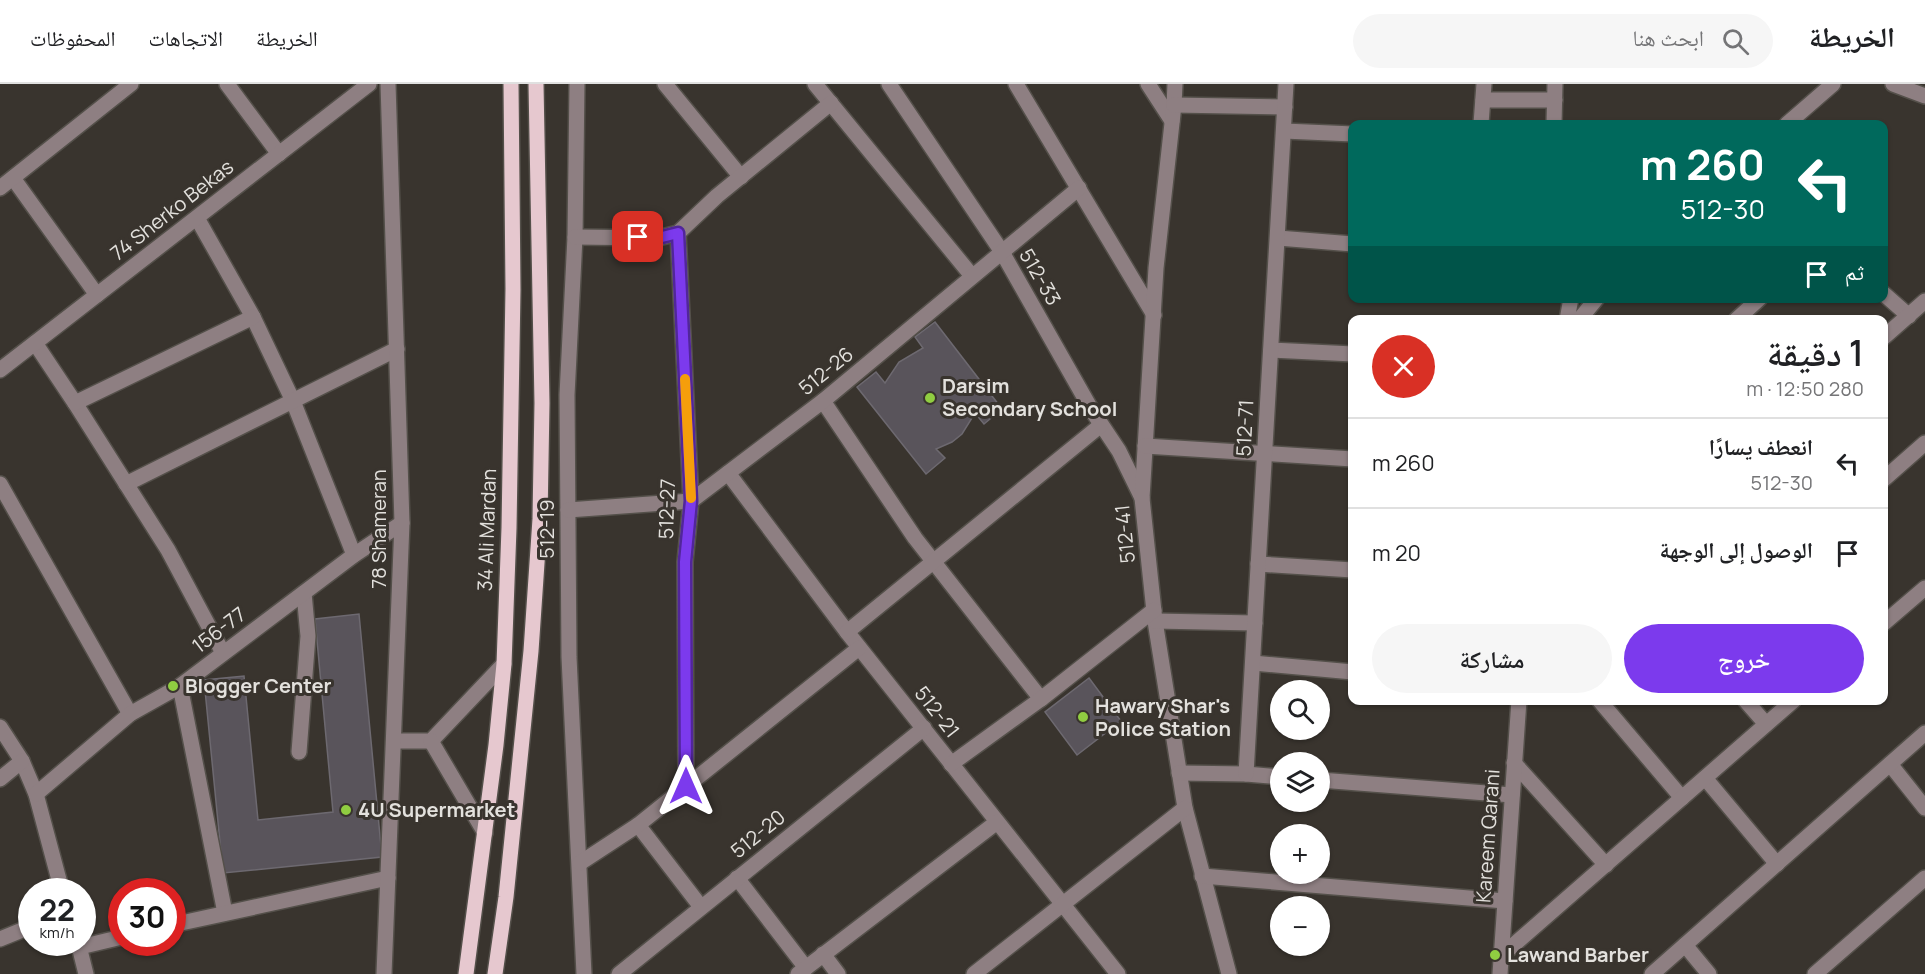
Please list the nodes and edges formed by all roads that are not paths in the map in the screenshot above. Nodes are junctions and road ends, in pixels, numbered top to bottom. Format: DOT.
graph roads {
  1 [pos="131,84"];
  2 [pos="227,84"];
  3 [pos="368,84"];
  4 [pos="388,84"];
  5 [pos="511,84"];
  6 [pos="536,84"];
  7 [pos="577,84"];
  8 [pos="665,84"];
  9 [pos="815,84"];
  10 [pos="889,84"];
  11 [pos="1016,84"];
  12 [pos="1148,84"];
  13 [pos="1175,84"];
  14 [pos="1286,84"];
  15 [pos="1555,84"];
  16 [pos="1833,84"];
  17 [pos="1893,84"];
  18 [pos="1483,92"];
  19 [pos="1925,96"];
  20 [pos="1555,100"];
  21 [pos="831,104"];
  22 [pos="1174,105"];
  23 [pos="1285,107"];
  24 [pos="1481,120"];
  25 [pos="1554,120"];
  26 [pos="1792,120"];
  27 [pos="1172,121"];
  28 [pos="1284,130"];
  29 [pos="1348,134"];
  30 [pos="279,154"];
  31 [pos="741,177"];
  32 [pos="13,178"];
  33 [pos="0,188"];
  34 [pos="1079,188"];
  35 [pos="197,218"];
  36 [pos="678,233"];
  37 [pos="575,237"];
  38 [pos="1278,238"];
  39 [pos="1348,244"];
  40 [pos="1002,252"];
  41 [pos="972,276"];
  42 [pos="97,295"];
  43 [pos="1888,298"];
  44 [pos="1925,301"];
  45 [pos="1593,303"];
  46 [pos="1755,303"];
  47 [pos="1154,315"];
  48 [pos="1583,315"];
  49 [pos="1741,315"];
  50 [pos="1909,316"];
  51 [pos="253,317"];
  52 [pos="1888,334"];
  53 [pos="35,343"];
  54 [pos="397,350"];
  55 [pos="1271,350"];
  56 [pos="1348,354"];
  57 [pos="0,370"];
  58 [pos="293,401"];
  59 [pos="823,401"];
  60 [pos="75,403"];
  61 [pos="1101,425"];
  62 [pos="1925,443"];
  63 [pos="1145,446"];
  64 [pos="1265,452"];
  65 [pos="1348,459"];
  66 [pos="728,473"];
  67 [pos="1888,475"];
  68 [pos="0,484"];
  69 [pos="126,484"];
  70 [pos="1142,498"];
  71 [pos="691,501"];
  72 [pos="568,510"];
  73 [pos="402,523"];
  74 [pos="354,555"];
  75 [pos="934,562"];
  76 [pos="1258,564"];
  77 [pos="1348,570"];
  78 [pos="1925,588"];
  79 [pos="304,593"];
  80 [pos="1154,616"];
  81 [pos="1888,620"];
  82 [pos="1255,623"];
  83 [pos="847,632"];
  84 [pos="860,648"];
  85 [pos="223,653"];
  86 [pos="1253,663"];
  87 [pos="504,664"];
  88 [pos="1348,672"];
  89 [pos="180,686"];
  90 [pos="1041,699"];
  91 [pos="1519,705"];
  92 [pos="1603,705"];
  93 [pos="1749,705"];
  94 [pos="1788,705"];
  95 [pos="130,714"];
  96 [pos="1766,724"];
  97 [pos="0,727"];
  98 [pos="924,728"];
  99 [pos="1925,733"];
  100 [pos="395,741"];
  101 [pos="431,741"];
  102 [pos="299,752"];
  103 [pos="22,761"];
  104 [pos="1514,763"];
  105 [pos="951,764"];
  106 [pos="1890,765"];
  107 [pos="1179,773"];
  108 [pos="1246,774"];
  109 [pos="1270,776"];
  110 [pos="1705,778"];
  111 [pos="0,779"];
  112 [pos="1330,781"];
  113 [pos="686,786"];
  114 [pos="36,794"];
  115 [pos="1512,795"];
  116 [pos="1682,798"];
  117 [pos="1185,808"];
  118 [pos="1925,808"];
  119 [pos="997,822"];
  120 [pos="638,825"];
  121 [pos="485,833"];
  122 [pos="580,863"];
  123 [pos="1777,864"];
  124 [pos="1606,865"];
  125 [pos="1202,876"];
  126 [pos="59,878"];
  127 [pos="388,878"];
  128 [pos="737,878"];
  129 [pos="1925,878"];
  130 [pos="1505,901"];
  131 [pos="701,906"];
  132 [pos="1061,906"];
  133 [pos="225,913"];
  134 [pos="186,922"];
  135 [pos="18,932"];
  136 [pos="0,939"];
  137 [pos="1685,945"];
  138 [pos="823,954"];
  139 [pos="82,956"];
  140 [pos="1501,956"];
  141 [pos="802,971"];
  142 [pos="86,974"];
  143 [pos="384,974"];
  144 [pos="466,974"];
  145 [pos="495,974"];
  146 [pos="584,974"];
  147 [pos="619,974"];
  148 [pos="837,974"];
  149 [pos="974,974"];
  150 [pos="1118,974"];
  151 [pos="1229,974"];
  152 [pos="1500,974"];
  153 [pos="1652,974"];
  154 [pos="1709,974"];
  155 [pos="1815,974"];
  1 -- 32 [label="street"];
  2 -- 30 [label="street"];
  3 -- 30 [label="street, 74 Sherko Bekas"];
  4 -- 54 [label="street, 78 Shameran"];
  5 -- 87 [label="main road, 34 Ali Mardan"];
  6 -- 145 [label="main road"];
  7 -- 37 [label="street, 512-19"];
  8 -- 31 [label="street"];
  9 -- 21 [label="street"];
  10 -- 40 [label="street, 512-33"];
  11 -- 34 [label="street"];
  12 -- 27 [label="street"];
  13 -- 22 [label="street, 512-41"];
  14 -- 23 [label="street, 512-71"];
  15 -- 20 [label="street"];
  16 -- 26 [label="street"];
  17 -- 19 [label="street"];
  18 -- 20 [label="street"];
  18 -- 24 [label="street"];
  20 -- 25 [label="street"];
  21 -- 31 [label="street"];
  21 -- 41 [label="street"];
  22 -- 23 [label="street"];
  22 -- 27 [label="street, 512-41"];
  23 -- 28 [label="street, 512-71"];
  27 -- 47 [label="street, 512-41"];
  28 -- 29 [label="street"];
  28 -- 38 [label="street, 512-71"];
  30 -- 35 [label="street, 74 Sherko Bekas"];
  31 -- 36 [label="street"];
  32 -- 33 [label="street"];
  32 -- 42 [label="street"];
  34 -- 40 [label="street, 512-26"];
  34 -- 47 [label="street"];
  35 -- 42 [label="street, 74 Sherko Bekas"];
  35 -- 51 [label="street"];
  36 -- 37 [label="street"];
  36 -- 71 [label="street, 512-27"];
  37 -- 72 [label="street, 512-19"];
  38 -- 39 [label="street"];
  38 -- 55 [label="street, 512-71"];
  40 -- 41 [label="street, 512-26"];
  40 -- 61 [label="street, 512-33"];
  41 -- 59 [label="street, 512-26"];
  42 -- 53 [label="street, 74 Sherko Bekas"];
  43 -- 50 [label="street"];
  44 -- 50 [label="street"];
  45 -- 48 [label="street"];
  46 -- 49 [label="street"];
  47 -- 63 [label="street, 512-41"];
  50 -- 52 [label="street"];
  51 -- 58 [label="street"];
  51 -- 60 [label="street"];
  53 -- 57 [label="street, 74 Sherko Bekas"];
  53 -- 60 [label="street"];
  54 -- 58 [label="street"];
  54 -- 73 [label="street, 78 Shameran"];
  55 -- 56 [label="street"];
  55 -- 64 [label="street, 512-71"];
  58 -- 69 [label="street"];
  58 -- 74 [label="street"];
  59 -- 66 [label="street, 512-26"];
  59 -- 75 [label="street"];
  60 -- 69 [label="street"];
  61 -- 70 [label="street, 512-33"];
  61 -- 75 [label="street"];
  62 -- 67 [label="street"];
  63 -- 64 [label="street"];
  63 -- 70 [label="street, 512-41"];
  64 -- 65 [label="street"];
  64 -- 76 [label="street, 512-71"];
  66 -- 71 [label="street, 512-26"];
  66 -- 83 [label="street, 512-21"];
  68 -- 95 [label="street"];
  69 -- 85 [label="street"];
  70 -- 80 [label="street, 512-41"];
  71 -- 72 [label="street"];
  71 -- 113 [label="street, 512-27"];
  72 -- 122 [label="street, 512-19"];
  73 -- 74 [label="street, 156-77"];
  73 -- 100 [label="street, 78 Shameran"];
  74 -- 79 [label="street, 156-77"];
  75 -- 83 [label="street"];
  75 -- 90 [label="street"];
  76 -- 77 [label="street"];
  76 -- 82 [label="street, 512-71"];
  78 -- 81 [label="street"];
  79 -- 85 [label="street, 156-77"];
  79 -- 102 [label="street"];
  80 -- 82 [label="street"];
  80 -- 90 [label="street"];
  80 -- 107 [label="street, 512-41"];
  82 -- 86 [label="street, 512-71"];
  83 -- 84 [label="street, 512-21"];
  84 -- 98 [label="street, 512-21"];
  84 -- 113 [label="street"];
  85 -- 89 [label="street, 156-77"];
  86 -- 88 [label="street"];
  86 -- 108 [label="street, 512-71"];
  87 -- 101 [label="street"];
  87 -- 121 [label="main road, 34 Ali Mardan"];
  89 -- 95 [label="street, 156-77"];
  89 -- 133 [label="street"];
  90 -- 105 [label="street"];
  91 -- 104 [label="street, Kareem Qarani"];
  92 -- 116 [label="street"];
  93 -- 96 [label="street"];
  94 -- 96 [label="street"];
  95 -- 114 [label="street, 156-77"];
  96 -- 110 [label="street"];
  97 -- 103 [label="street"];
  98 -- 105 [label="street, 512-21"];
  98 -- 128 [label="street, 512-20"];
  99 -- 106 [label="street"];
  100 -- 101 [label="street"];
  100 -- 127 [label="street, 78 Shameran"];
  101 -- 121 [label="street"];
  103 -- 111 [label="street"];
  103 -- 114 [label="street"];
  104 -- 115 [label="street, Kareem Qarani"];
  104 -- 124 [label="street"];
  105 -- 119 [label="street, 512-21"];
  106 -- 118 [label="street"];
  106 -- 123 [label="street"];
  107 -- 108 [label="street"];
  107 -- 117 [label="street, 512-41"];
  108 -- 109 [label="street"];
  110 -- 116 [label="street"];
  110 -- 123 [label="street"];
  112 -- 115 [label="street"];
  113 -- 120 [label="street"];
  114 -- 126 [label="street"];
  115 -- 130 [label="street, Kareem Qarani"];
  116 -- 124 [label="street"];
  117 -- 125 [label="street, 512-41"];
  117 -- 132 [label="street"];
  119 -- 132 [label="street, 512-21"];
  119 -- 138 [label="street"];
  120 -- 122 [label="street"];
  120 -- 131 [label="street"];
  121 -- 144 [label="main road, 34 Ali Mardan"];
  122 -- 146 [label="street, 512-19"];
  123 -- 137 [label="street"];
  124 -- 140 [label="street"];
  125 -- 130 [label="street"];
  125 -- 151 [label="street, 512-41"];
  127 -- 133 [label="street"];
  127 -- 143 [label="street, 78 Shameran"];
  128 -- 131 [label="street, 512-20"];
  128 -- 141 [label="street"];
  129 -- 155 [label="street"];
  130 -- 140 [label="street, Kareem Qarani"];
  131 -- 147 [label="street, 512-20"];
  132 -- 149 [label="street"];
  132 -- 150 [label="street, 512-21"];
  133 -- 134 [label="street"];
  135 -- 136 [label="street"];
  137 -- 153 [label="street"];
  137 -- 154 [label="street"];
  138 -- 141 [label="street"];
  138 -- 148 [label="street"];
  139 -- 142 [label="street"];
  140 -- 152 [label="street, Kareem Qarani"];
}
